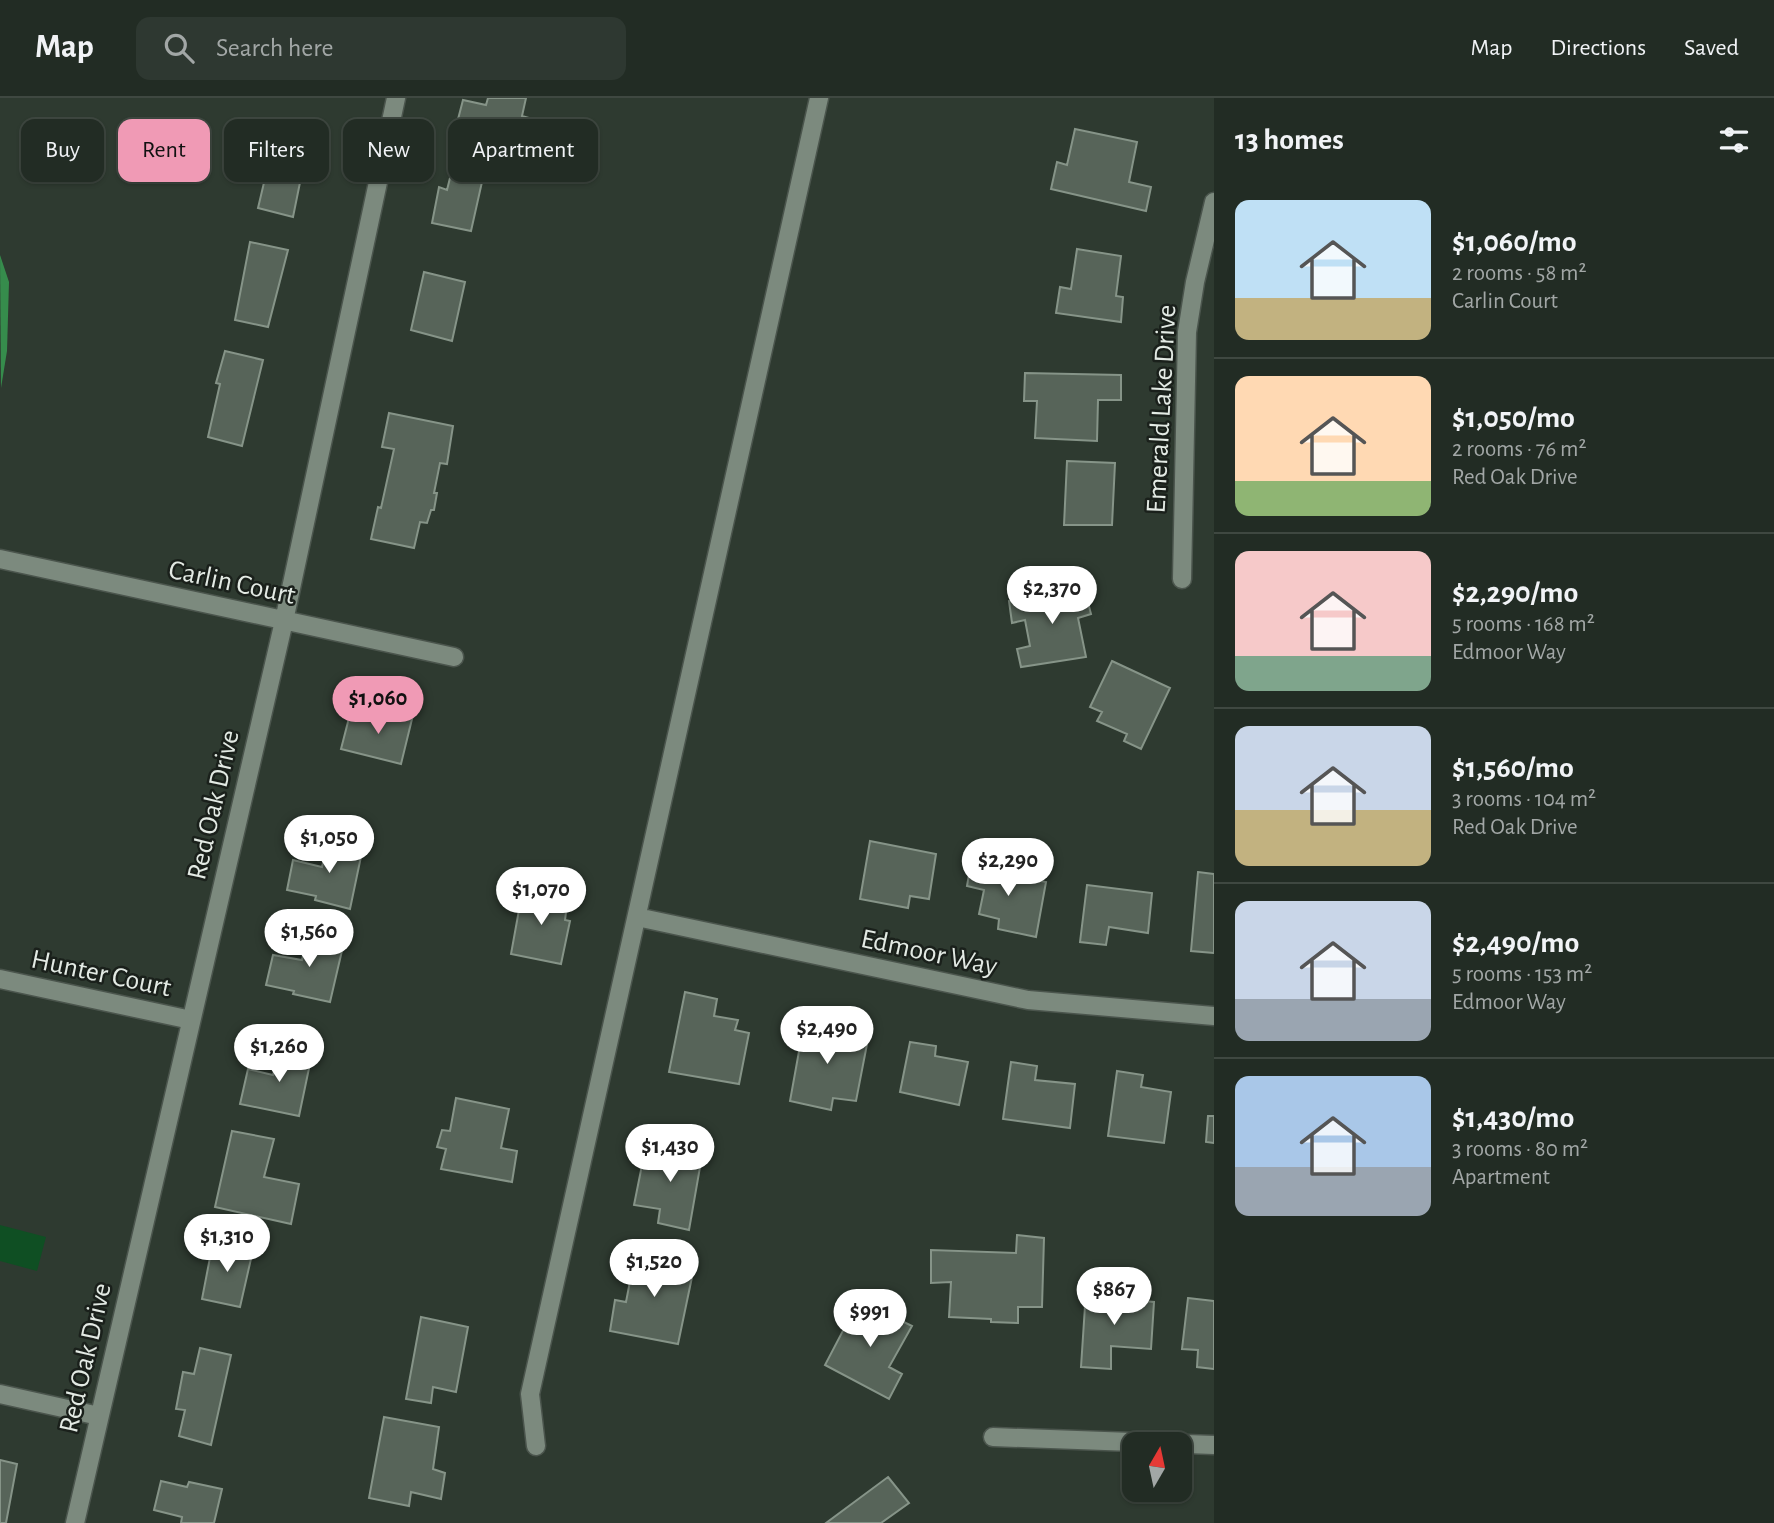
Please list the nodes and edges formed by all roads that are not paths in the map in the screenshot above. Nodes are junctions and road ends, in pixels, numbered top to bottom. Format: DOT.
graph roads {
  1 [pos="396,98"];
  2 [pos="819,98"];
  3 [pos="1214,201"];
  4 [pos="0,559"];
  5 [pos="1182,579"];
  6 [pos="284,621"];
  7 [pos="454,657"];
  8 [pos="637,918"];
  9 [pos="0,979"];
  10 [pos="1214,1016"];
  11 [pos="191,1020"];
  12 [pos="0,1394"];
  13 [pos="99,1416"];
  14 [pos="993,1437"];
  15 [pos="1214,1445"];
  16 [pos="536,1446"];
  17 [pos="75,1523"];
  1 -- 6 [label="street, Red Oak Drive"];
  2 -- 8 [label="street"];
  3 -- 5 [label="street, Emerald Lake Drive"];
  4 -- 6 [label="street, Carlin Court"];
  6 -- 7 [label="street, Carlin Court"];
  6 -- 11 [label="street, Red Oak Drive"];
  8 -- 10 [label="street, Edmoor Way"];
  8 -- 16 [label="street"];
  9 -- 11 [label="street, Hunter Court"];
  11 -- 13 [label="street, Red Oak Drive"];
  12 -- 13 [label="street"];
  13 -- 17 [label="street, Red Oak Drive"];
  14 -- 15 [label="street"];
}
